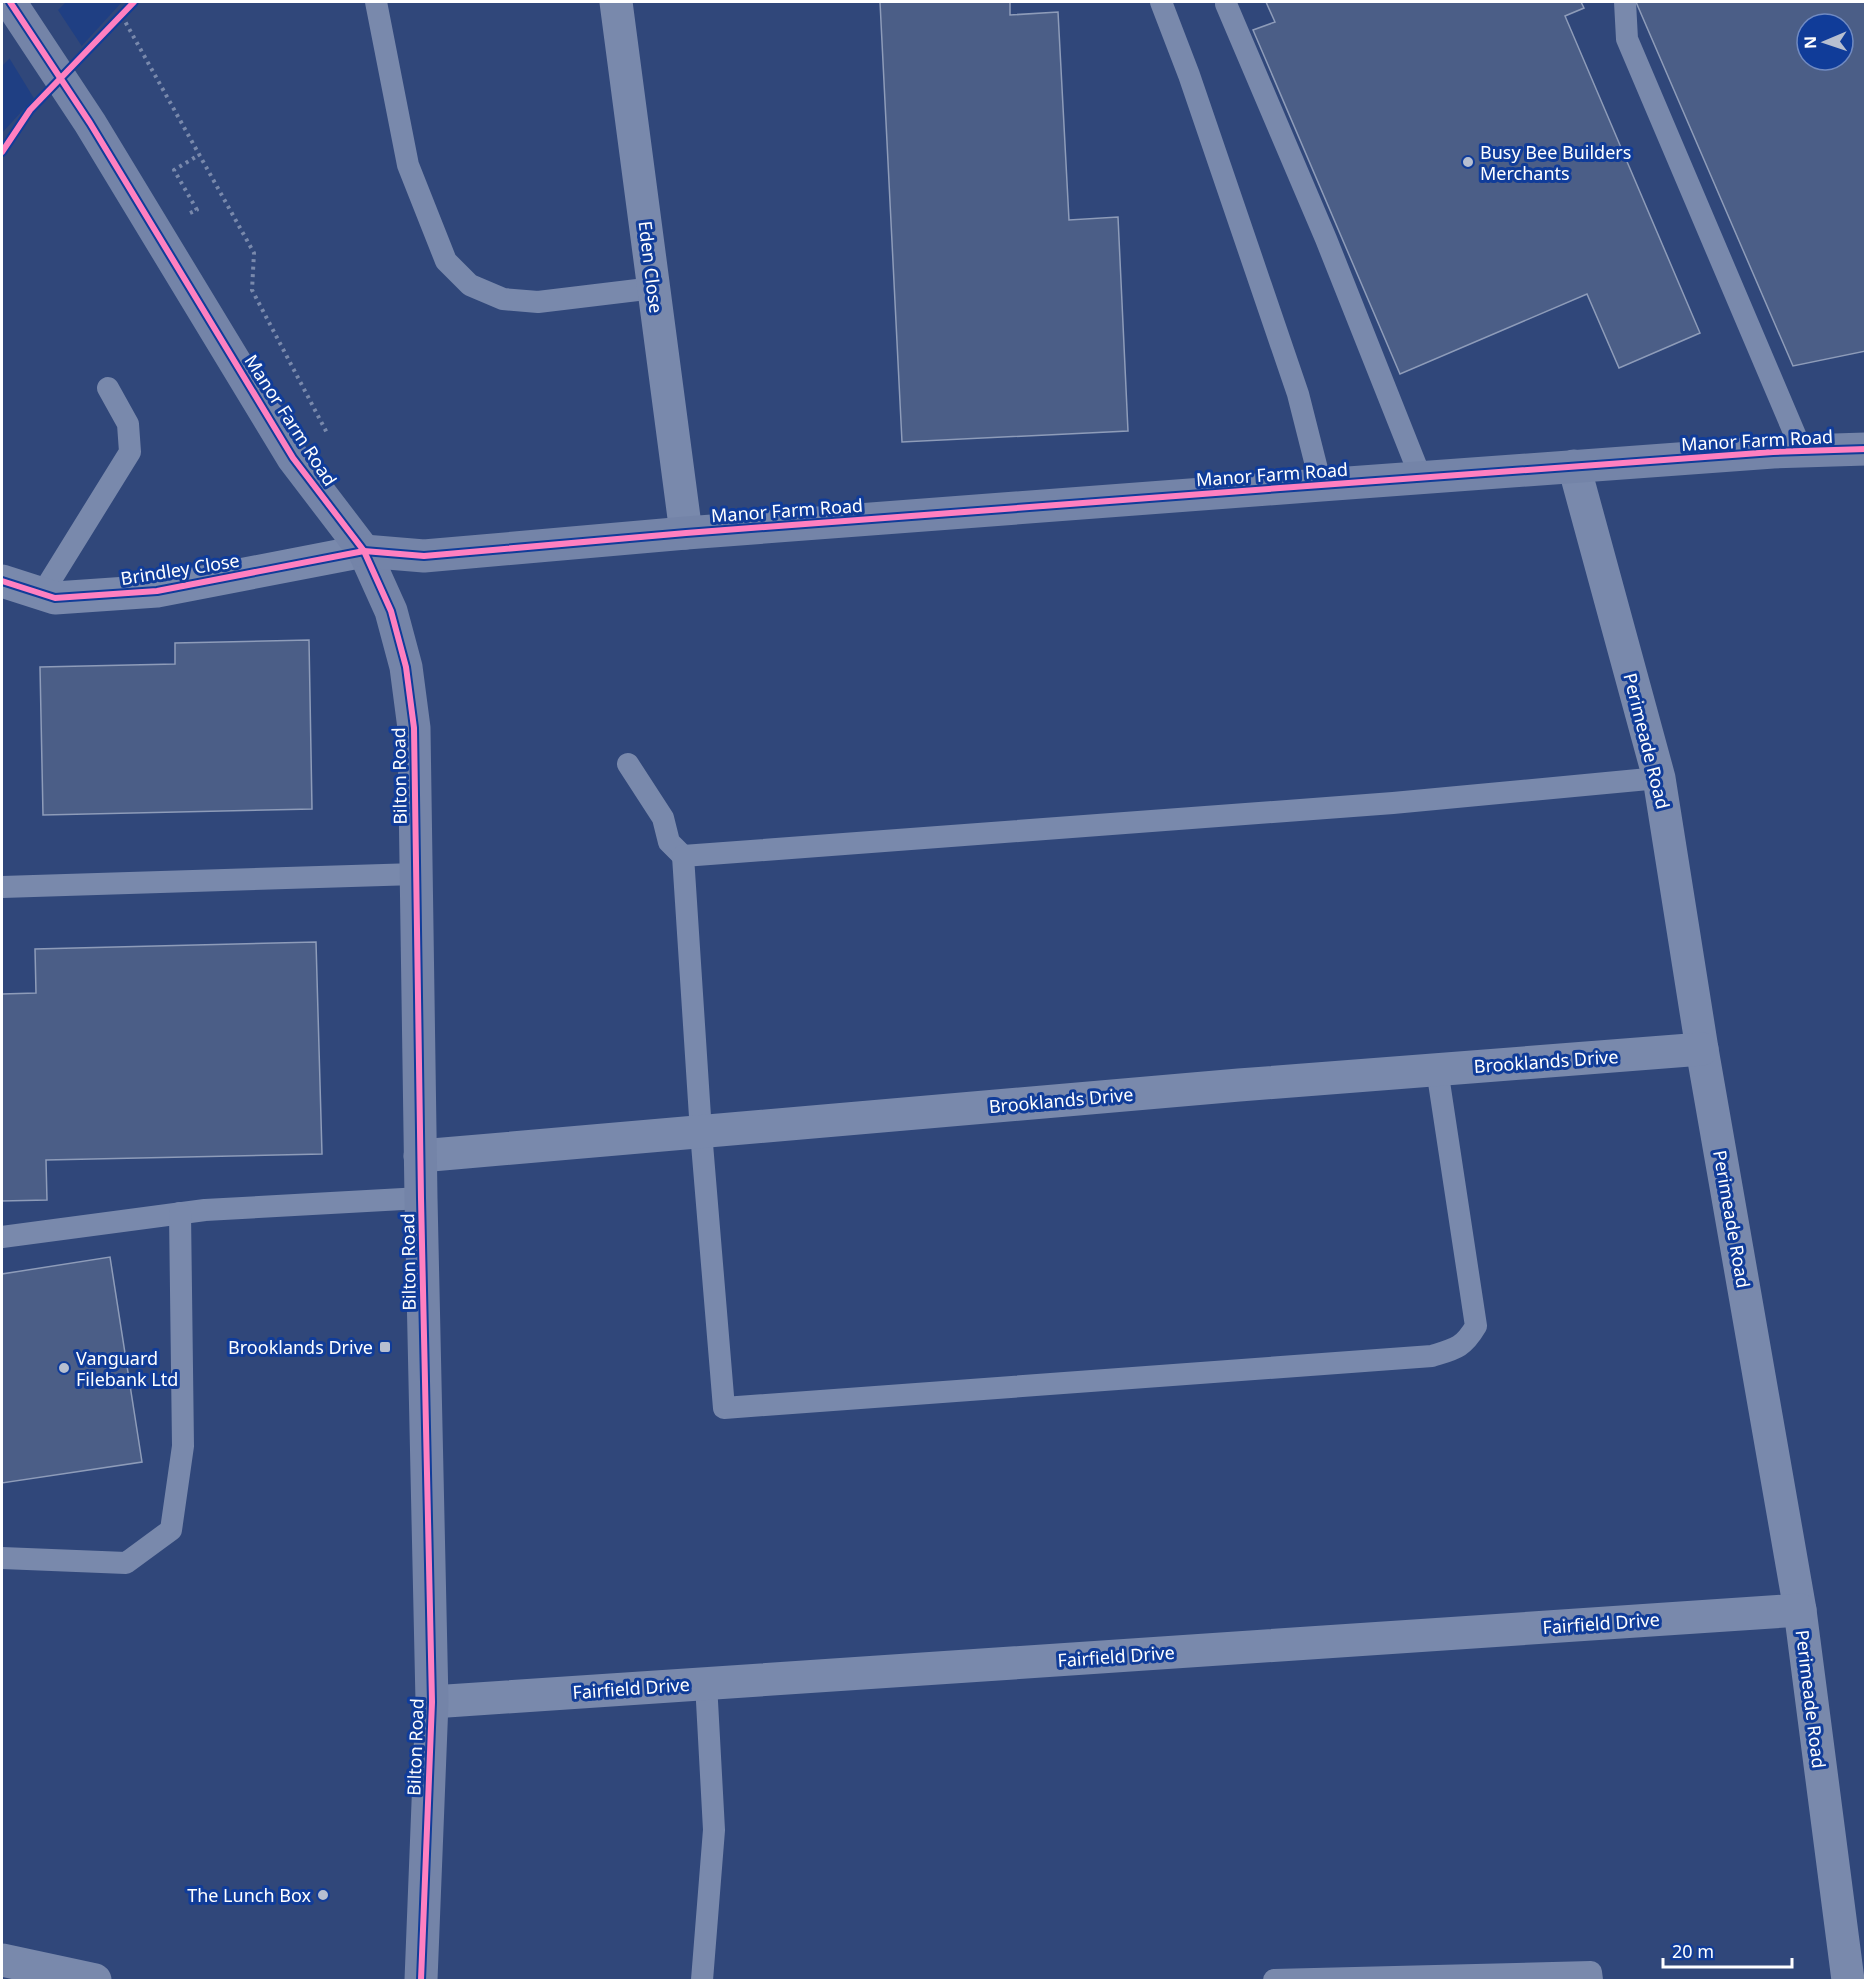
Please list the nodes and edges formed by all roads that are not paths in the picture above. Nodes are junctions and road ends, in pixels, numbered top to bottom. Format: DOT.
graph roads {
  1 [pos="10,2"];
  2 [pos="376,2"];
  3 [pos="616,2"];
  4 [pos="1161,2"];
  5 [pos="1625,2"];
  6 [pos="1227,4"];
  7 [pos="654,288"];
  8 [pos="108,388"];
  9 [pos="1866,449"];
  10 [pos="1802,451"];
  11 [pos="1574,466"];
  12 [pos="1421,478"];
  13 [pos="1321,485"];
  14 [pos="686,532"];
  15 [pos="364,551"];
  16 [pos="2,580"];
  17 [pos="42,594"];
  18 [pos="628,764"];
  19 [pos="1659,777"];
  20 [pos="683,856"];
  21 [pos="416,874"];
  22 [pos="2,887"];
  23 [pos="1702,1049"];
  24 [pos="1437,1069"];
  25 [pos="701,1132"];
  26 [pos="420,1156"];
  27 [pos="421,1198"];
  28 [pos="180,1213"];
  29 [pos="2,1237"];
  30 [pos="2,1558"];
  31 [pos="1800,1610"];
  32 [pos="706,1683"];
  33 [pos="432,1702"];
  34 [pos="2,1960"];
  35 [pos="95,1980"];
  36 [pos="421,1980"];
  37 [pos="702,1980"];
  38 [pos="1274,1980"];
  39 [pos="1592,1980"];
  40 [pos="1848,1980"];
  1 -- 15 [label="street, Manor Farm Road"];
  2 -- 7 [label="lane"];
  3 -- 7 [label="street, Eden Close"];
  4 -- 13 [label="lane"];
  5 -- 10 [label="lane"];
  6 -- 12 [label="lane"];
  7 -- 14 [label="street, Eden Close"];
  8 -- 17 [label="lane"];
  9 -- 10 [label="street, Manor Farm Road"];
  10 -- 11 [label="street, Manor Farm Road"];
  11 -- 12 [label="street, Manor Farm Road"];
  11 -- 19 [label="street, Perimeade Road"];
  12 -- 13 [label="street, Manor Farm Road"];
  13 -- 14 [label="street, Manor Farm Road"];
  14 -- 15 [label="street, Manor Farm Road"];
  15 -- 17 [label="street, Brindley Close"];
  15 -- 21 [label="street, Bilton Road"];
  16 -- 17 [label="street, Brindley Close"];
  18 -- 20 [label="lane"];
  19 -- 20 [label="lane"];
  19 -- 23 [label="street, Perimeade Road"];
  20 -- 25 [label="lane"];
  21 -- 22 [label="lane"];
  21 -- 26 [label="street, Bilton Road"];
  23 -- 24 [label="street, Brooklands Drive"];
  23 -- 31 [label="street, Perimeade Road"];
  24 -- 25 [label="street, Brooklands Drive"];
  24 -- 25 [label="lane"];
  25 -- 26 [label="street, Brooklands Drive"];
  26 -- 27 [label="street, Bilton Road"];
  27 -- 28 [label="lane"];
  27 -- 33 [label="street, Bilton Road"];
  28 -- 29 [label="lane"];
  28 -- 30 [label="lane"];
  31 -- 32 [label="street, Fairfield Drive"];
  31 -- 40 [label="street, Perimeade Road"];
  32 -- 33 [label="street, Fairfield Drive"];
  32 -- 37 [label="lane"];
  33 -- 36 [label="street, Bilton Road"];
  34 -- 35 [label="street"];
  38 -- 39 [label="lane"];
}
